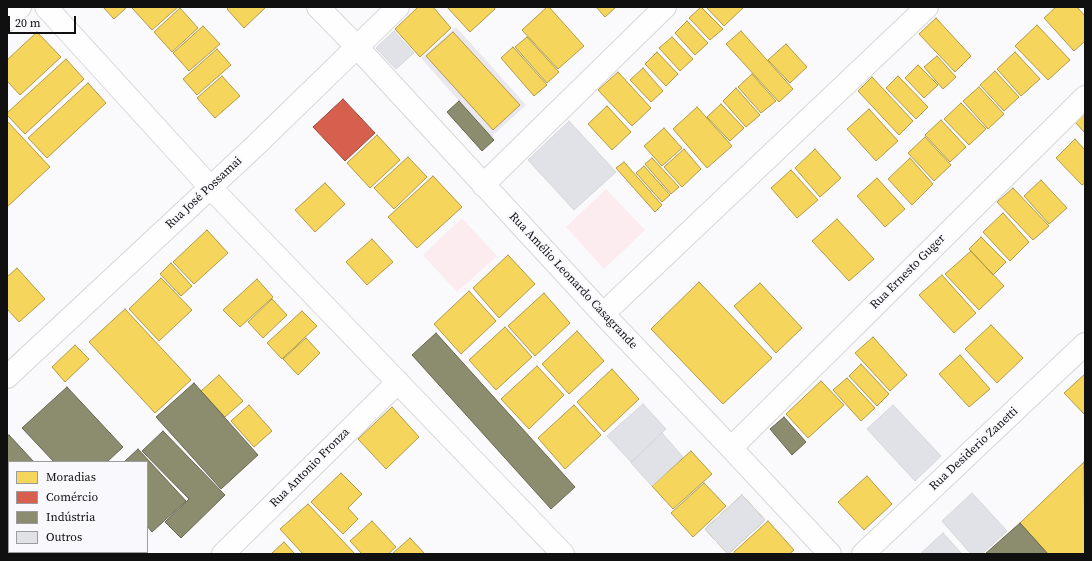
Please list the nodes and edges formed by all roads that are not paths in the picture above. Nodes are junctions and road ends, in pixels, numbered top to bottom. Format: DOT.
graph roads {
  1 [pos="20,7"];
  2 [pos="46,7"];
  3 [pos="318,7"];
  4 [pos="398,7"];
  5 [pos="665,7"];
  6 [pos="928,7"];
  7 [pos="7,20"];
  8 [pos="357,46"];
  9 [pos="1085,97"];
  10 [pos="483,185"];
  11 [pos="210,187"];
  12 [pos="603,314"];
  13 [pos="1085,344"];
  14 [pos="7,377"];
  15 [pos="398,382"];
  16 [pos="731,448"];
  17 [pos="223,554"];
  18 [pos="563,554"];
  19 [pos="830,554"];
  20 [pos="863,554"];
  1 -- 7 [label="street"];
  2 -- 11 [label="street"];
  3 -- 8 [label="street, Rua Amélio Leonardo Casagrande"];
  4 -- 8 [label="street, Rua José Possamai"];
  5 -- 10 [label="street"];
  6 -- 12 [label="street"];
  8 -- 10 [label="street, Rua Amélio Leonardo Casagrande"];
  8 -- 11 [label="street, Rua José Possamai"];
  9 -- 16 [label="street, Rua Ernesto Guger"];
  10 -- 12 [label="street, Rua Amélio Leonardo Casagrande"];
  11 -- 14 [label="street, Rua José Possamai"];
  11 -- 15 [label="street"];
  12 -- 16 [label="street, Rua Amélio Leonardo Casagrande"];
  13 -- 20 [label="street, Rua Desiderio Zanetti"];
  15 -- 17 [label="street, Rua Antonio Fronza"];
  15 -- 18 [label="street"];
  16 -- 19 [label="street, Rua Amélio Leonardo Casagrande"];
}
